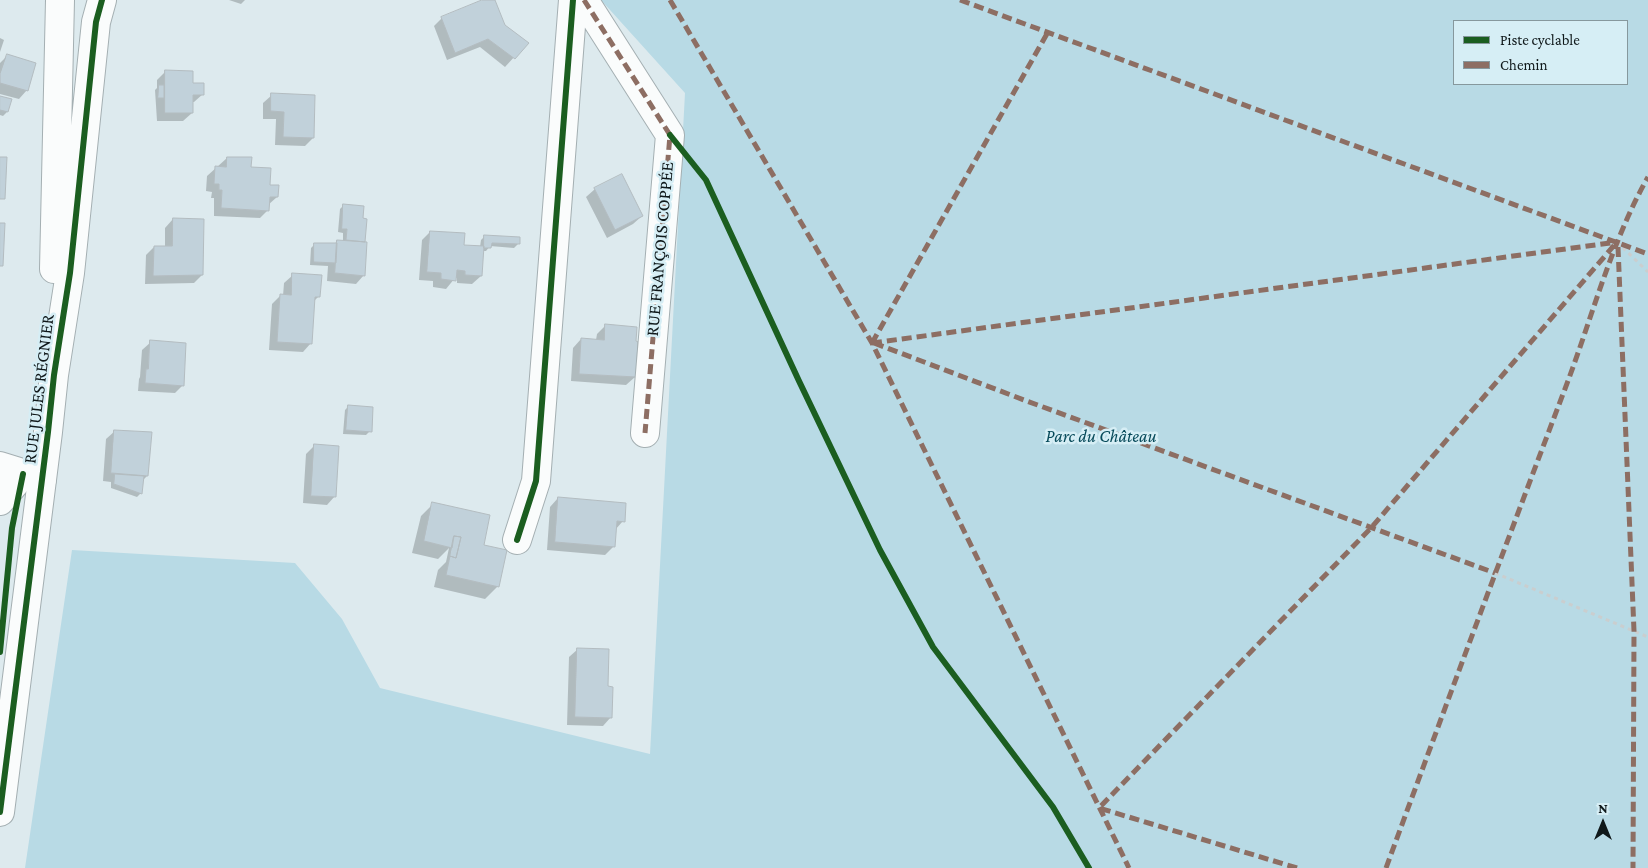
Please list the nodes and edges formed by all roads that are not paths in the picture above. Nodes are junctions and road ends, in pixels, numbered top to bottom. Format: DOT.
graph roads {
  1 [pos="60,0"];
  2 [pos="102,0"];
  3 [pos="573,0"];
  4 [pos="584,0"];
  5 [pos="54,375"];
  6 [pos="645,433"];
  7 [pos="22,473"];
  8 [pos="0,501"];
  9 [pos="516,540"];
  10 [pos="0,812"];
  1 -- 5 [label="street, RUE JULES RÉGNIER"];
  2 -- 5 [label="street, RUE JULES RÉGNIER"];
  3 -- 9 [label="street"];
  4 -- 6 [label="street, RUE FRANÇOIS COPPÉE"];
  5 -- 7 [label="street, RUE JULES RÉGNIER"];
  7 -- 8 [label="street"];
  7 -- 10 [label="street, RUE JULES RÉGNIER"];
}
